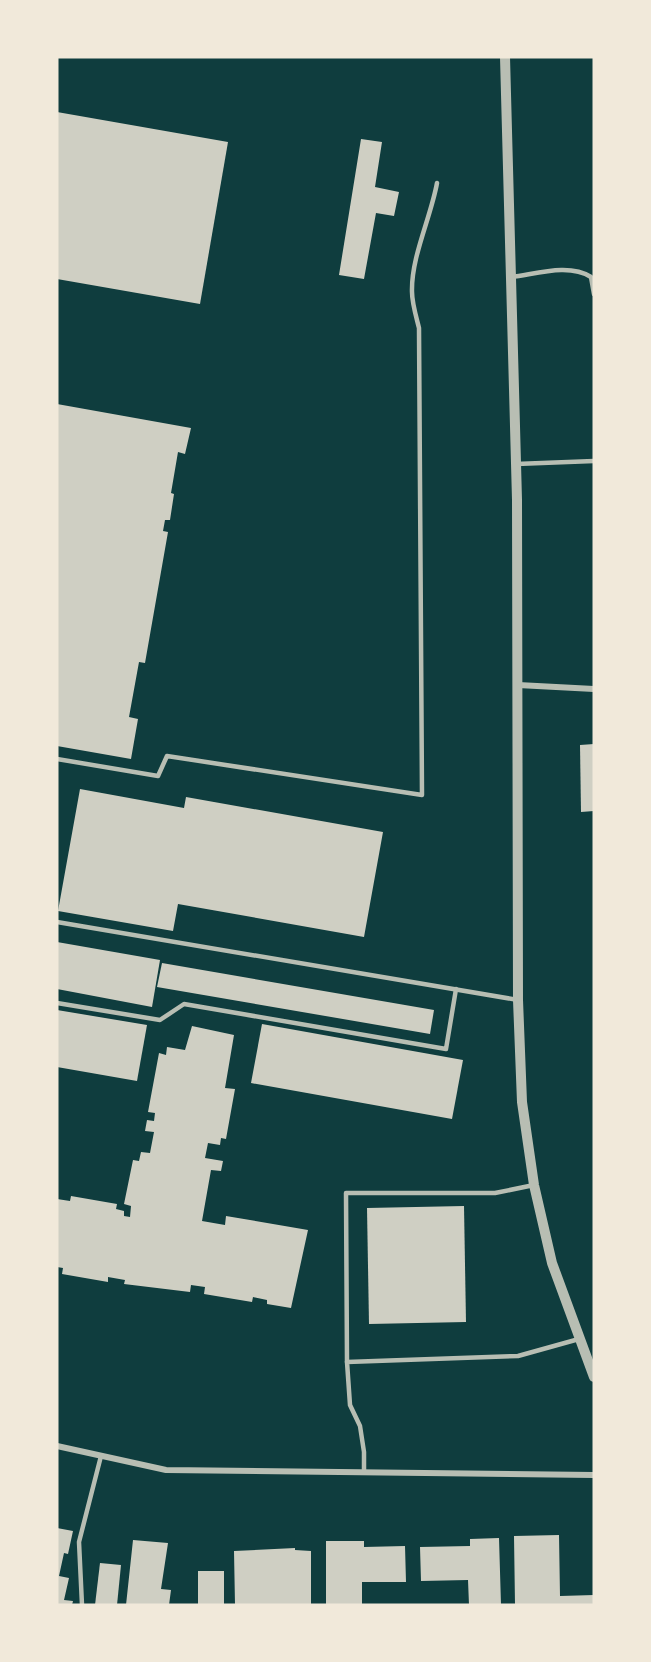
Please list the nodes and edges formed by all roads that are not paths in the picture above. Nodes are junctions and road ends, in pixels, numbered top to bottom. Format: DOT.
graph roads {
  1 [pos="505,57"];
  2 [pos="438,183"];
  3 [pos="511,277"];
  4 [pos="594,294"];
  5 [pos="594,461"];
  6 [pos="514,464"];
  7 [pos="518,685"];
  8 [pos="594,689"];
  9 [pos="57,759"];
  10 [pos="57,922"];
  11 [pos="456,989"];
  12 [pos="518,1000"];
  13 [pos="57,1003"];
  14 [pos="534,1185"];
  15 [pos="579,1339"];
  16 [pos="347,1362"];
  17 [pos="594,1377"];
  18 [pos="57,1446"];
  19 [pos="101,1455"];
  20 [pos="364,1472"];
  21 [pos="594,1475"];
  22 [pos="82,1605"];
  1 -- 3 [label="street"];
  2 -- 9 [label="lane"];
  3 -- 4 [label="lane"];
  3 -- 6 [label="street"];
  5 -- 6 [label="lane"];
  6 -- 7 [label="street"];
  7 -- 8 [label="street"];
  7 -- 12 [label="street"];
  10 -- 11 [label="lane"];
  11 -- 12 [label="lane"];
  11 -- 13 [label="lane"];
  12 -- 14 [label="street"];
  14 -- 15 [label="street"];
  14 -- 16 [label="lane"];
  15 -- 16 [label="lane"];
  15 -- 17 [label="street"];
  16 -- 20 [label="lane"];
  18 -- 19 [label="street"];
  19 -- 20 [label="street"];
  19 -- 22 [label="lane"];
  20 -- 21 [label="street"];
}
